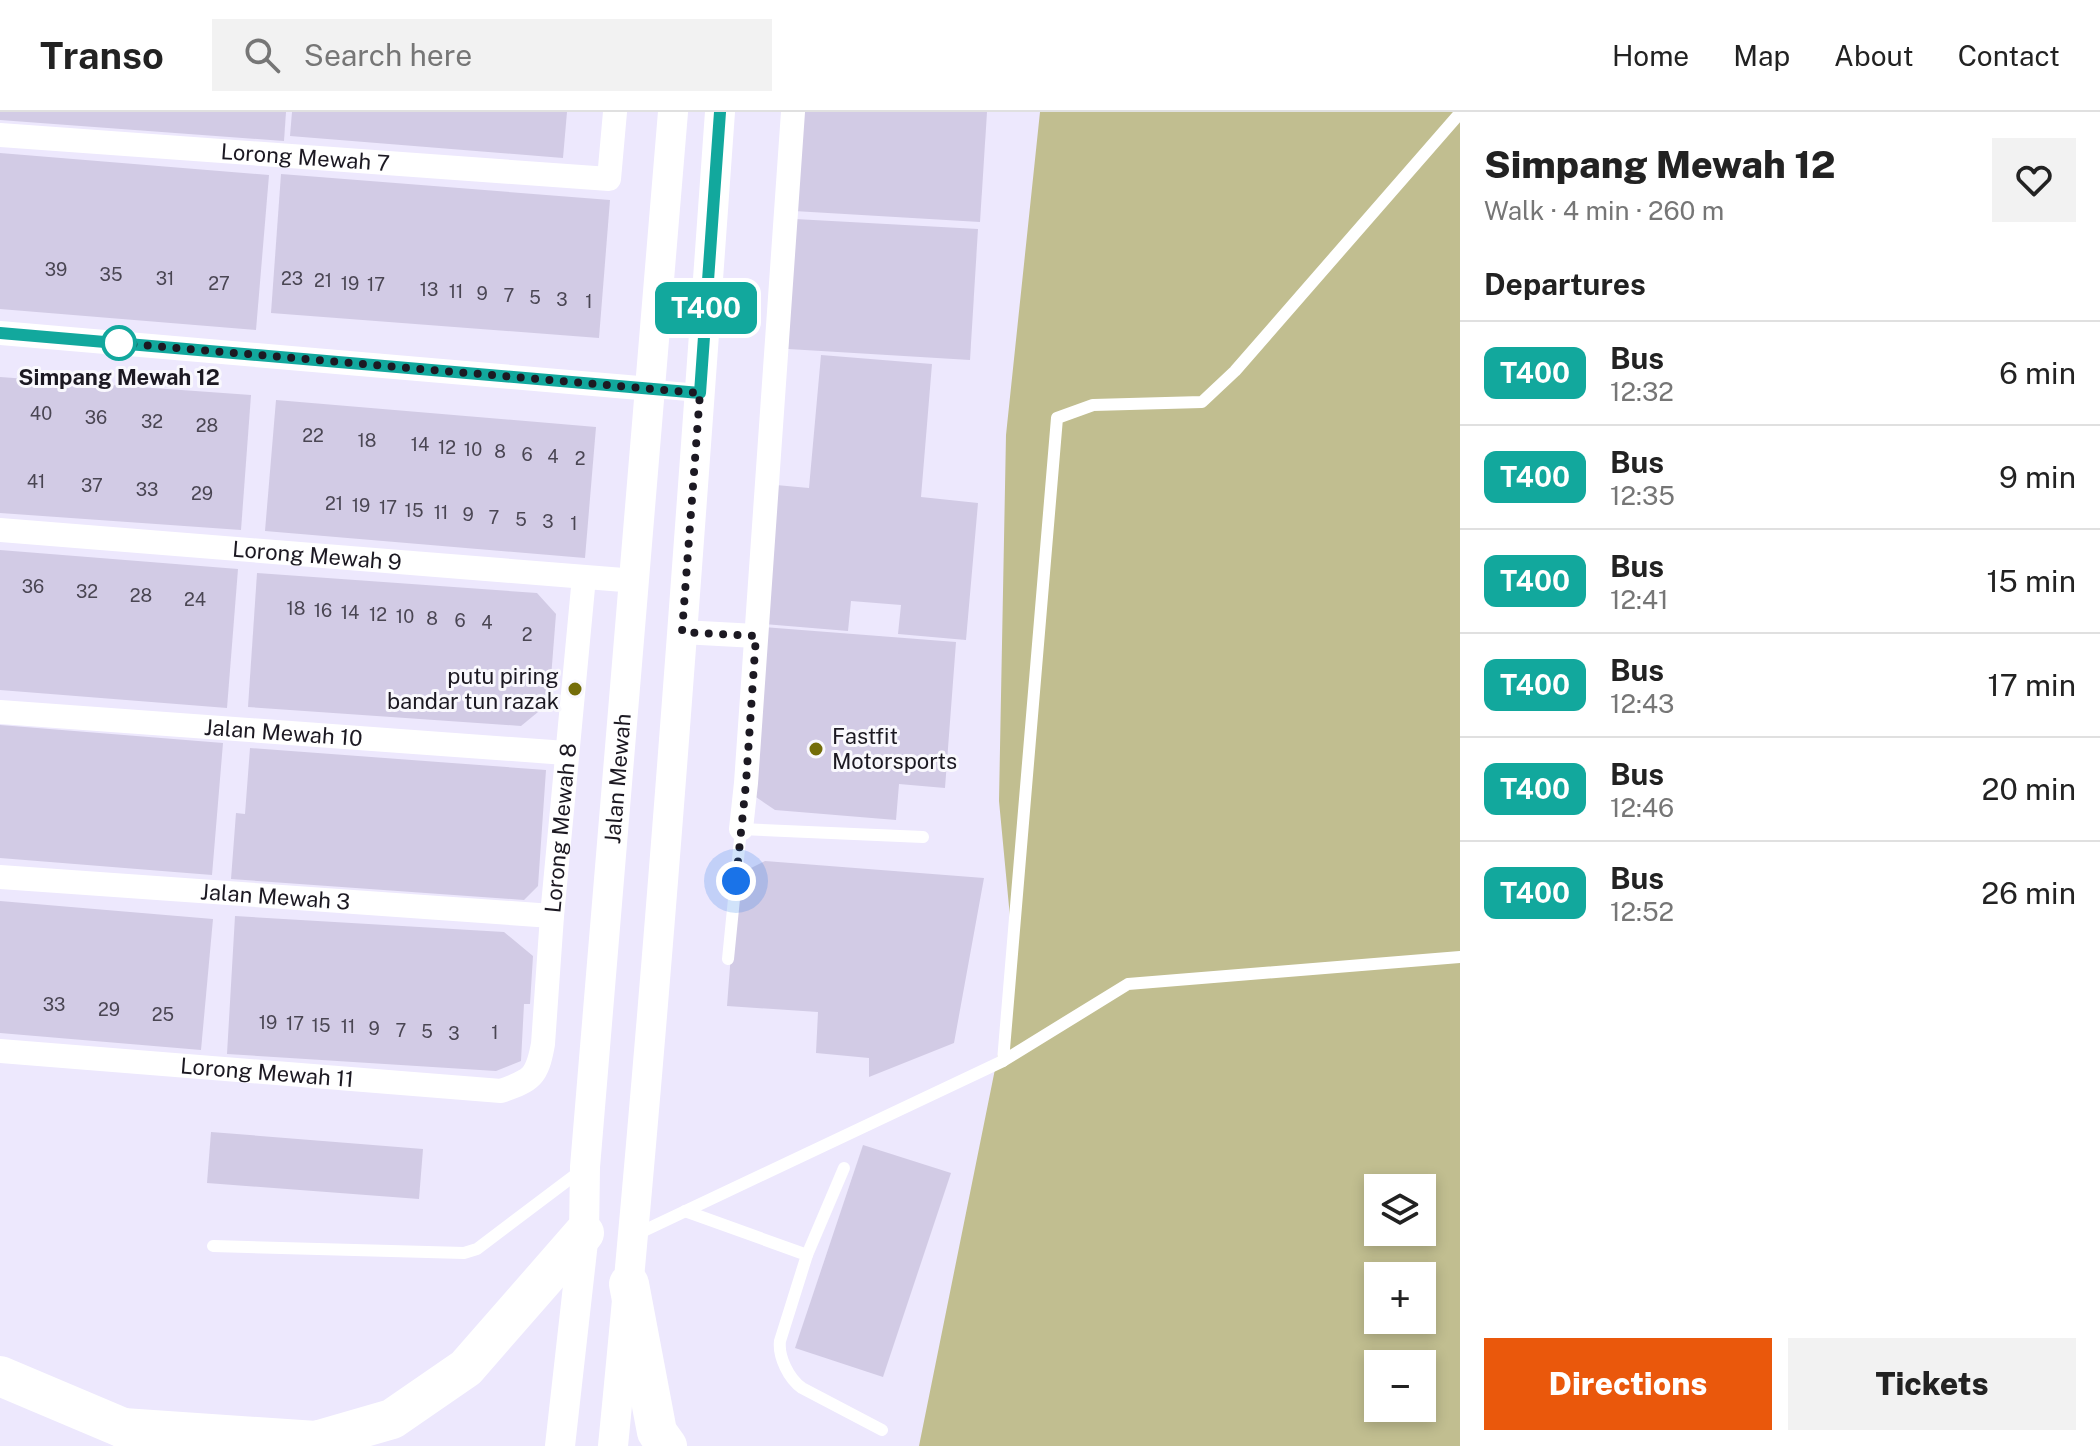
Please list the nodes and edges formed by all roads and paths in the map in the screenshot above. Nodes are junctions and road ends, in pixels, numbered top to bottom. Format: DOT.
graph roads {
  1 [pos="615,112"];
  2 [pos="673,112"];
  3 [pos="720,112"];
  4 [pos="793,112"];
  5 [pos="1460,113"];
  6 [pos="0,135"];
  7 [pos="0,333"];
  8 [pos="651,389"];
  9 [pos="700,393"];
  10 [pos="0,530"];
  11 [pos="584,577"];
  12 [pos="636,581"];
  13 [pos="682,632"];
  14 [pos="756,636"];
  15 [pos="0,712"];
  16 [pos="566,753"];
  17 [pos="741,829"];
  18 [pos="923,837"];
  19 [pos="0,877"];
  20 [pos="552,916"];
  21 [pos="1460,957"];
  22 [pos="728,959"];
  23 [pos="0,1051"];
  24 [pos="1003,1061"];
  25 [pos="533,1076"];
  26 [pos="585,1167"];
  27 [pos="844,1168"];
  28 [pos="685,1211"];
  29 [pos="584,1233"];
  30 [pos="633,1235"];
  31 [pos="213,1246"];
  32 [pos="807,1255"];
  33 [pos="629,1284"];
  34 [pos="0,1376"];
  35 [pos="123,1428"];
  36 [pos="882,1430"];
  37 [pos="189,1446"];
  38 [pos="560,1446"];
  39 [pos="613,1446"];
  40 [pos="667,1446"];
  1 -- 6 [label="street, Lorong Mewah 7"];
  2 -- 8 [label="street, Jalan Mewah"];
  3 -- 9 [label="street"];
  4 -- 14 [label="street"];
  5 -- 24 [label="lane"];
  7 -- 8 [label="street"];
  8 -- 9 [label="street"];
  8 -- 12 [label="street, Jalan Mewah"];
  9 -- 13 [label="street"];
  10 -- 11 [label="street, Lorong Mewah 9"];
  11 -- 12 [label="street, Lorong Mewah 9"];
  11 -- 16 [label="street, Lorong Mewah 8"];
  12 -- 26 [label="street, Jalan Mewah"];
  13 -- 14 [label="street"];
  13 -- 30 [label="street"];
  14 -- 17 [label="street"];
  15 -- 16 [label="street, Jalan Mewah 10"];
  16 -- 20 [label="street, Lorong Mewah 8"];
  17 -- 18 [label="lane"];
  17 -- 22 [label="lane"];
  19 -- 20 [label="street, Jalan Mewah 3"];
  20 -- 25 [label="street, Lorong Mewah 8"];
  21 -- 24 [label="lane"];
  23 -- 25 [label="street, Lorong Mewah 11"];
  24 -- 28 [label="lane"];
  26 -- 29 [label="street, Jalan Mewah"];
  26 -- 31 [label="lane"];
  27 -- 32 [label="lane"];
  28 -- 30 [label="lane"];
  28 -- 32 [label="lane"];
  29 -- 35 [label="highway"];
  29 -- 38 [label="street, Jalan Mewah"];
  30 -- 33 [label="street"];
  32 -- 36 [label="lane"];
  33 -- 39 [label="street"];
  33 -- 40 [label="highway"];
  34 -- 35 [label="highway"];
  35 -- 37 [label="highway"];
}
